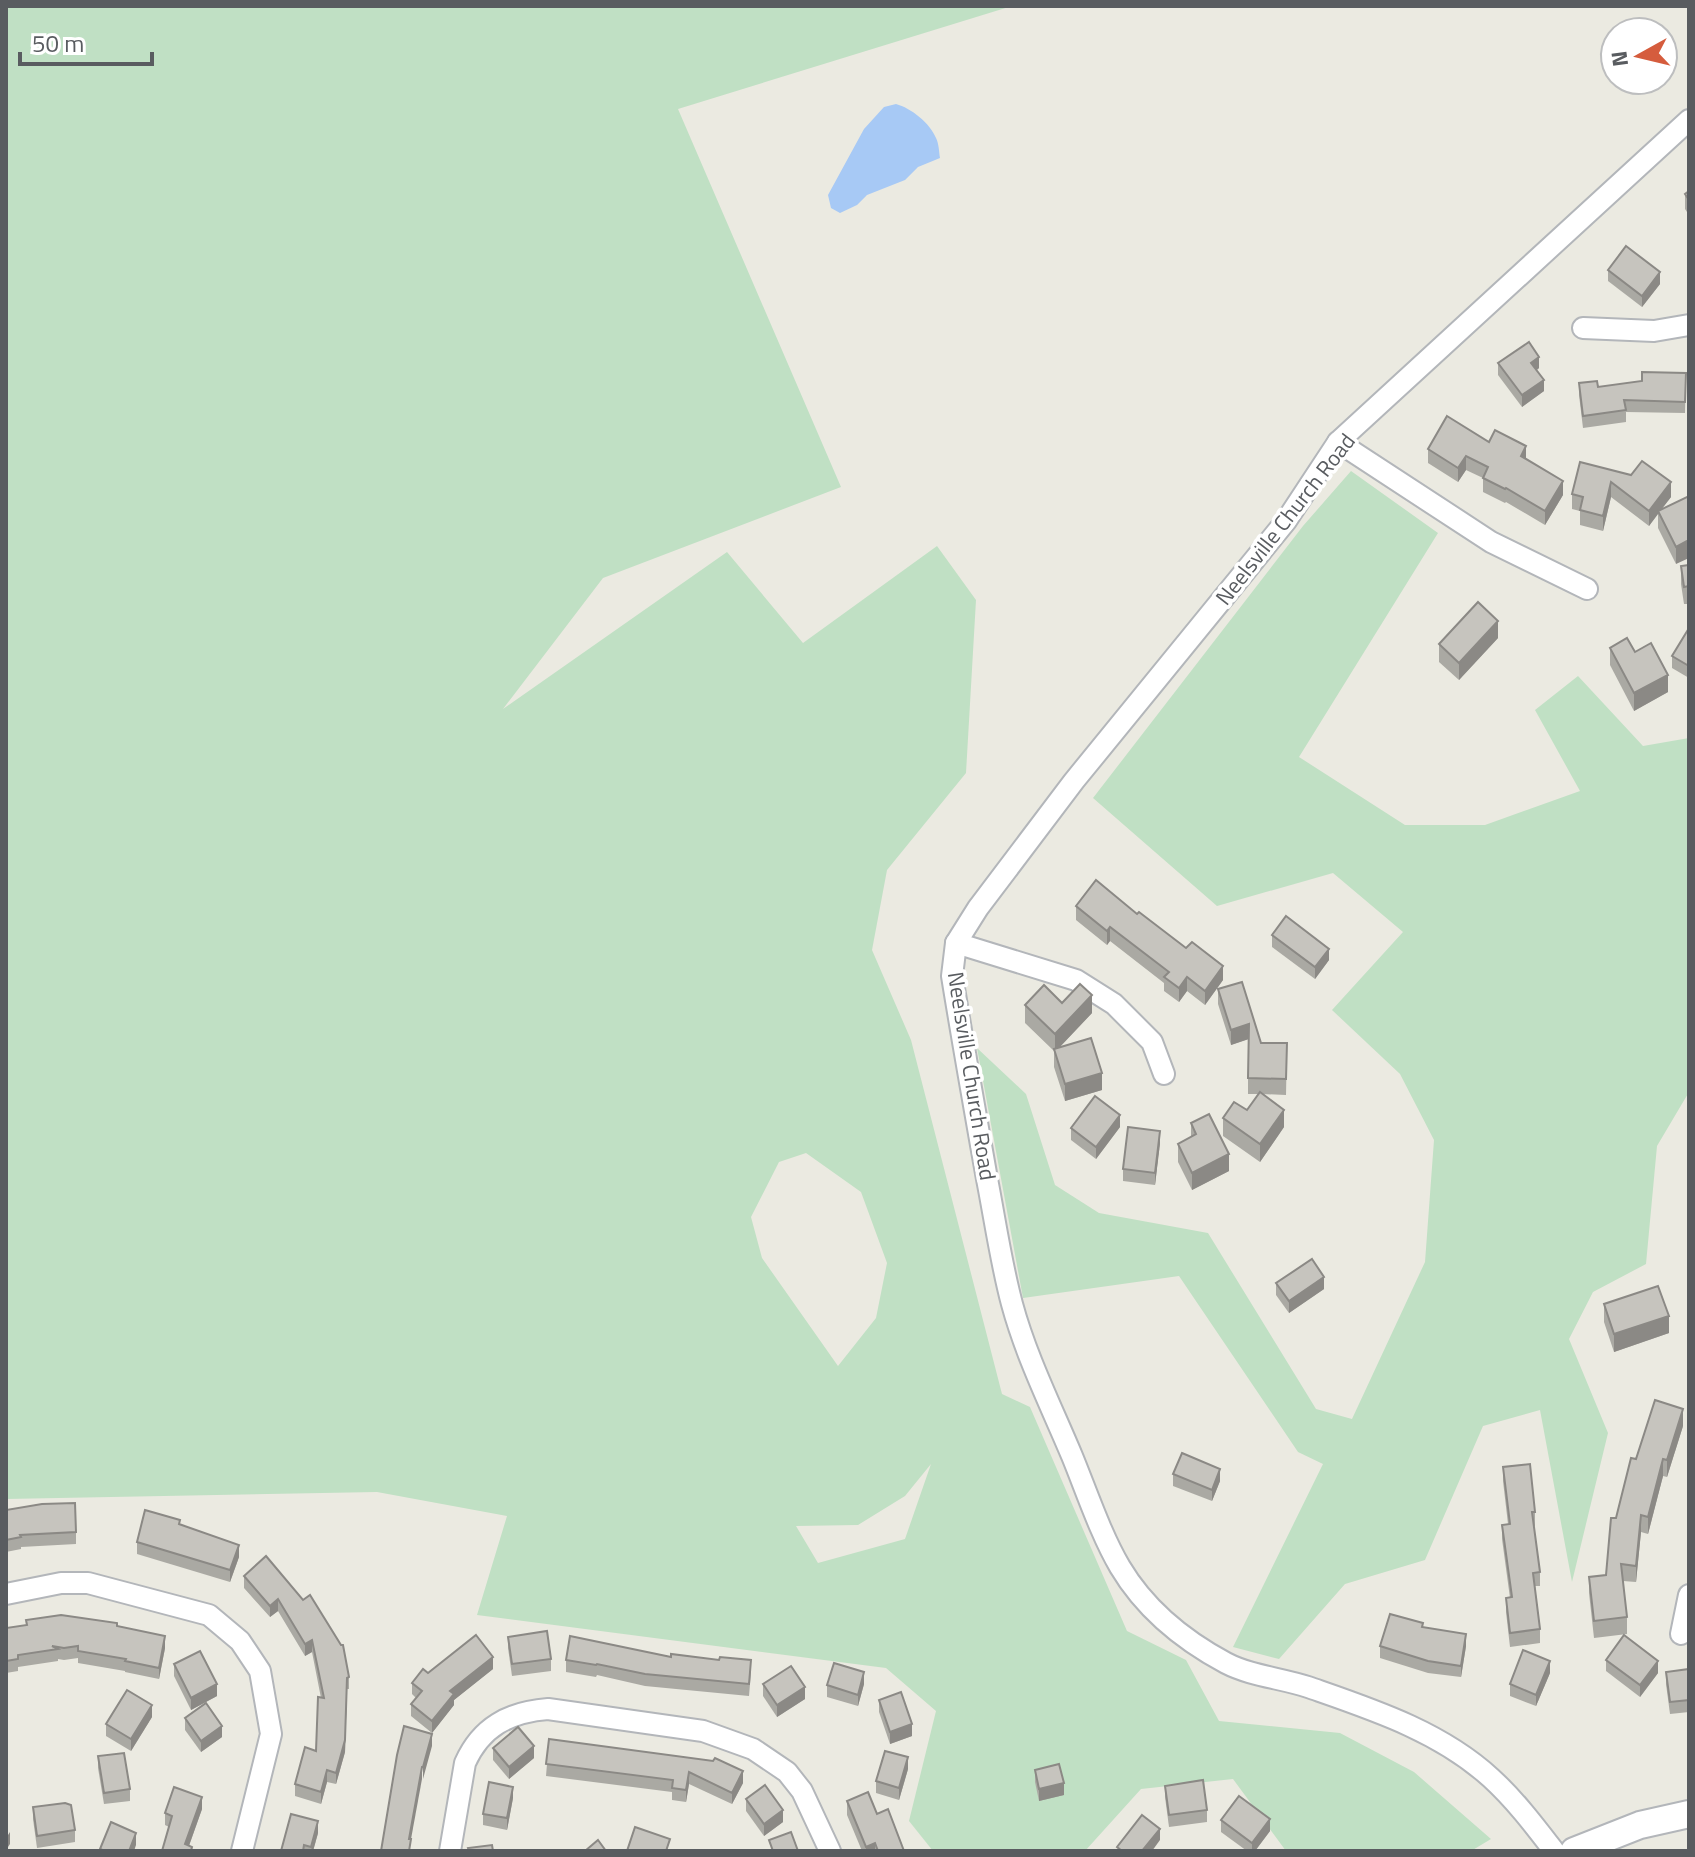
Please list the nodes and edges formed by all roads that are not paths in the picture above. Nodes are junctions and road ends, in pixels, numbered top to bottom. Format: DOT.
graph roads {
  1 [pos="1689,120"];
  2 [pos="1689,325"];
  3 [pos="1583,328"];
  4 [pos="1338,442"];
  5 [pos="1587,589"];
  6 [pos="956,943"];
  7 [pos="1164,1074"];
  8 [pos="6,1594"];
  9 [pos="1689,1595"];
  10 [pos="1681,1634"];
  11 [pos="1689,1814"];
  12 [pos="242,1851"];
  13 [pos="450,1851"];
  14 [pos="830,1851"];
  15 [pos="1554,1851"];
  16 [pos="1574,1851"];
  1 -- 4 [label="street, Neelsville Church Road"];
  2 -- 3 [label="street"];
  4 -- 5 [label="street"];
  4 -- 6 [label="street, Neelsville Church Road"];
  6 -- 7 [label="street"];
  6 -- 15 [label="street, Neelsville Church Road"];
  8 -- 12 [label="street"];
  9 -- 10 [label="street"];
  11 -- 16 [label="street"];
  13 -- 14 [label="street"];
}
